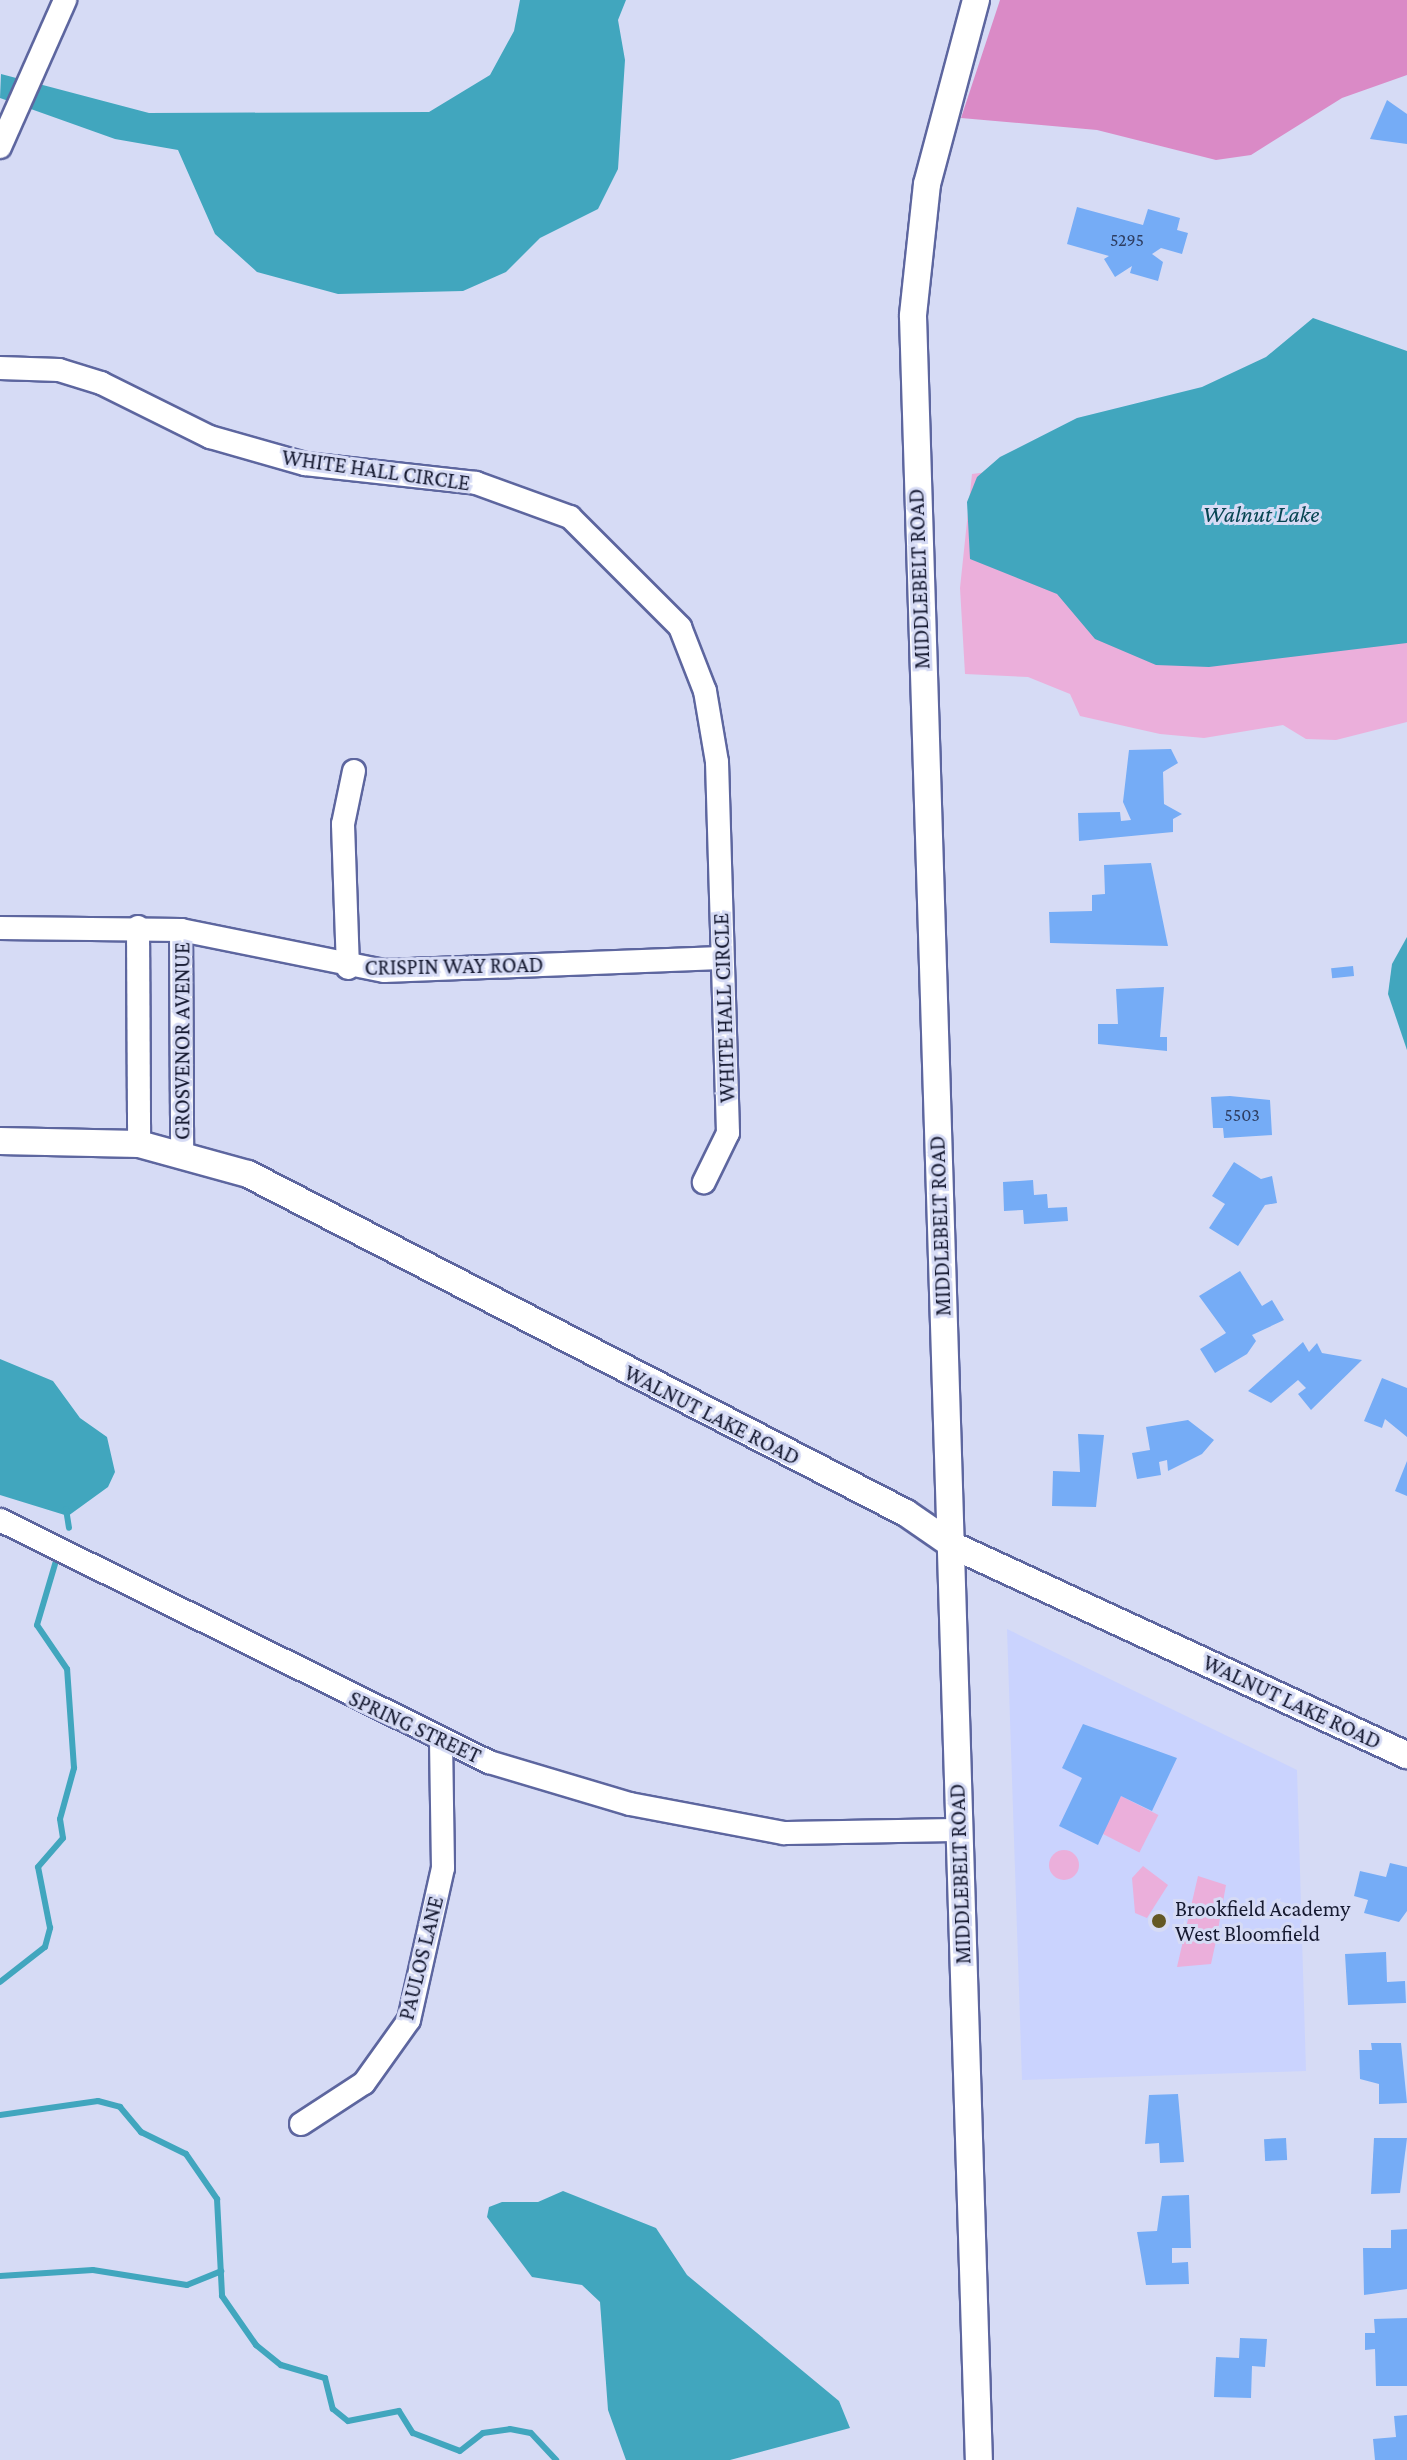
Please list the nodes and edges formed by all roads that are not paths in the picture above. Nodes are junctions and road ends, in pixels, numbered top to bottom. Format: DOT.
graph roads {
  1 [pos="65,0"];
  2 [pos="976,0"];
  3 [pos="0,147"];
  4 [pos="0,368"];
  5 [pos="354,771"];
  6 [pos="138,927"];
  7 [pos="0,928"];
  8 [pos="181,930"];
  9 [pos="721,958"];
  10 [pos="348,968"];
  11 [pos="0,1141"];
  12 [pos="139,1144"];
  13 [pos="182,1153"];
  14 [pos="704,1182"];
  15 [pos="0,1520"];
  16 [pos="954,1546"];
  17 [pos="441,1744"];
  18 [pos="1407,1755"];
  19 [pos="957,1830"];
  20 [pos="301,2124"];
  21 [pos="979,2460"];
  1 -- 3 [label="street"];
  2 -- 16 [label="street, MIDDLEBELT ROAD"];
  4 -- 9 [label="street, WHITE HALL CIRCLE"];
  5 -- 10 [label="street"];
  6 -- 7 [label="street, CRISPIN WAY ROAD"];
  6 -- 8 [label="street, CRISPIN WAY ROAD"];
  6 -- 12 [label="street, GROSVENOR AVENUE"];
  8 -- 10 [label="street, CRISPIN WAY ROAD"];
  8 -- 13 [label="street, GROSVENOR AVENUE"];
  9 -- 10 [label="street, CRISPIN WAY ROAD"];
  9 -- 14 [label="street, WHITE HALL CIRCLE"];
  11 -- 12 [label="street, WALNUT LAKE ROAD"];
  12 -- 13 [label="street, WALNUT LAKE ROAD"];
  13 -- 16 [label="street, WALNUT LAKE ROAD"];
  15 -- 17 [label="street, SPRING STREET"];
  16 -- 18 [label="street, WALNUT LAKE ROAD"];
  16 -- 19 [label="street, MIDDLEBELT ROAD"];
  17 -- 19 [label="street, SPRING STREET"];
  17 -- 20 [label="street, PAULOS LANE"];
  19 -- 21 [label="street, MIDDLEBELT ROAD"];
}
